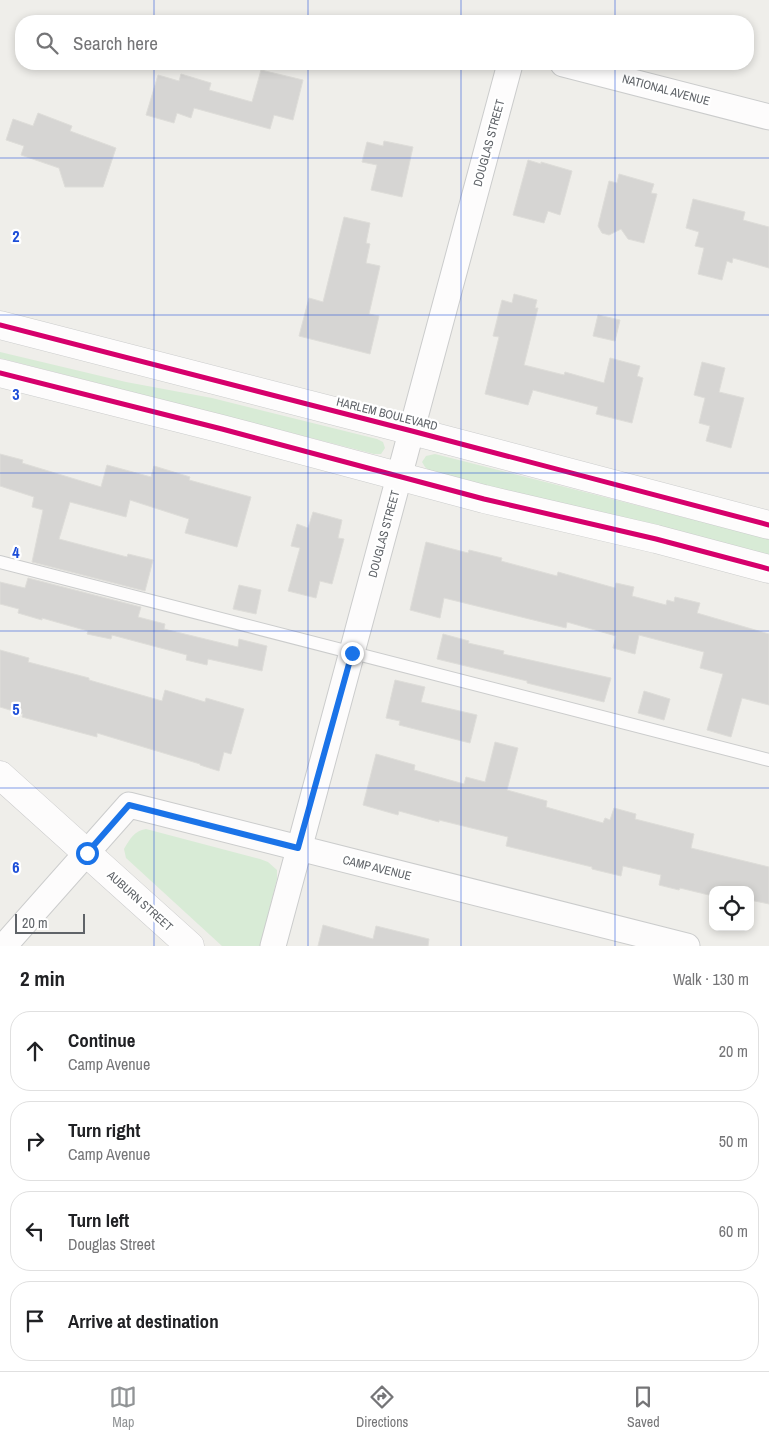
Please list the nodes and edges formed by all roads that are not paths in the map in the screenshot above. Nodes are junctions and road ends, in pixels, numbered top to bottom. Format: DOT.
graph roads {
  1 [pos="508,70"];
  2 [pos="586,70"];
  3 [pos="769,117"];
  4 [pos="0,325"];
  5 [pos="0,373"];
  6 [pos="412,431"];
  7 [pos="399,477"];
  8 [pos="769,525"];
  9 [pos="0,562"];
  10 [pos="769,569"];
  11 [pos="352,653"];
  12 [pos="769,760"];
  13 [pos="0,775"];
  14 [pos="298,848"];
  15 [pos="87,853"];
  16 [pos="4,946"];
  17 [pos="190,946"];
  18 [pos="273,946"];
  19 [pos="687,946"];
  1 -- 6 [label="street, DOUGLAS STREET"];
  2 -- 3 [label="street, NATIONAL AVENUE"];
  4 -- 6 [label="street, HARLEM BOULEVARD"];
  5 -- 7 [label="street"];
  6 -- 7 [label="street, DOUGLAS STREET"];
  6 -- 8 [label="street, HARLEM BOULEVARD"];
  7 -- 10 [label="street"];
  7 -- 11 [label="street, DOUGLAS STREET"];
  9 -- 11 [label="lane"];
  11 -- 12 [label="lane"];
  11 -- 14 [label="street, DOUGLAS STREET"];
  13 -- 15 [label="street, AUBURN STREET"];
  14 -- 15 [label="street, CAMP AVENUE"];
  14 -- 18 [label="street, DOUGLAS STREET"];
  14 -- 19 [label="street, CAMP AVENUE"];
  15 -- 16 [label="street"];
  15 -- 17 [label="street, AUBURN STREET"];
}
